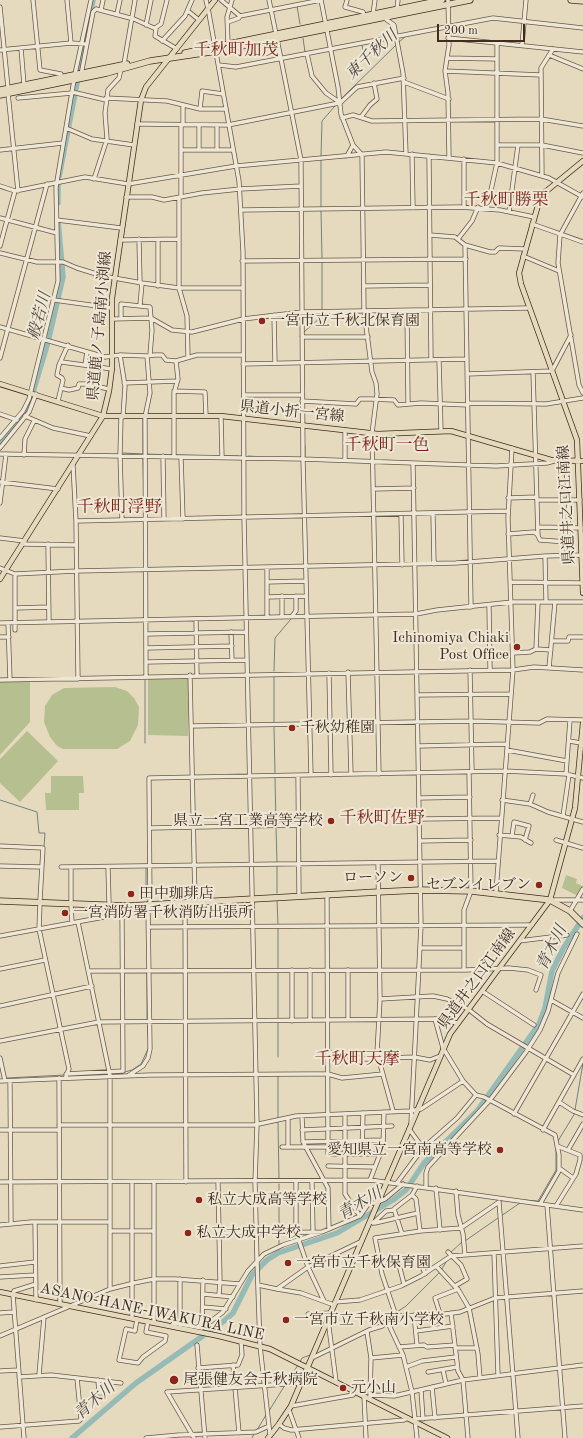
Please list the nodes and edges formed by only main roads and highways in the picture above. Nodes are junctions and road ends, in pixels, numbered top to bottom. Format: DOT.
graph roads {
  1 [pos="215,0"];
  2 [pos="442,0"];
  3 [pos="470,0"];
  4 [pos="571,0"];
  5 [pos="583,1"];
  6 [pos="448,2"];
  7 [pos="327,26"];
  8 [pos="276,36"];
  9 [pos="216,49"];
  10 [pos="171,56"];
  11 [pos="78,76"];
  12 [pos="0,90"];
  13 [pos="8,91"];
  14 [pos="0,95"];
  15 [pos="583,161"];
  16 [pos="0,384"];
  17 [pos="103,416"];
  18 [pos="581,461"];
  19 [pos="582,529"];
  20 [pos="582,558"];
  21 [pos="0,579"];
  22 [pos="583,583"];
  23 [pos="583,593"];
  24 [pos="583,722"];
  25 [pos="583,728"];
  26 [pos="582,744"];
  27 [pos="581,777"];
  28 [pos="252,899"];
  29 [pos="0,900"];
  30 [pos="550,900"];
  31 [pos="150,906"];
  32 [pos="581,922"];
  33 [pos="0,1292"];
  34 [pos="308,1368"];
  35 [pos="269,1437"];
  36 [pos="447,1438"];
  1 -- 10 [label="main road, 県道鹿ノ子島南小渕線"];
  2 -- 7 [label="highway"];
  3 -- 6 [label="highway"];
  4 -- 5 [label="highway"];
  6 -- 7 [label="highway"];
  7 -- 8 [label="highway"];
  8 -- 9 [label="highway"];
  8 -- 9 [label="highway"];
  9 -- 10 [label="highway"];
  10 -- 11 [label="highway"];
  10 -- 17 [label="main road, 県道鹿ノ子島南小渕線"];
  11 -- 13 [label="highway"];
  11 -- 13 [label="highway"];
  12 -- 13 [label="highway"];
  13 -- 14 [label="highway"];
  15 -- 18 [label="main road, 県道井之口江南線"];
  16 -- 17 [label="main road, 県道小折一宮線"];
  17 -- 18 [label="main road, 県道小折一宮線"];
  17 -- 21 [label="main road, 県道鹿ノ子島南小渕線"];
  18 -- 19 [label="main road, 県道井之口江南線"];
  19 -- 20 [label="main road, 県道井之口江南線"];
  20 -- 22 [label="main road, 県道井之口江南線"];
  22 -- 23 [label="main road, 県道井之口江南線"];
  24 -- 25 [label="main road, 県道井之口江南線"];
  25 -- 26 [label="main road, 県道井之口江南線"];
  26 -- 27 [label="main road, 県道井之口江南線"];
  27 -- 30 [label="main road, 県道井之口江南線"];
  28 -- 30 [label="highway"];
  28 -- 31 [label="highway"];
  28 -- 31 [label="highway"];
  29 -- 31 [label="highway"];
  30 -- 32 [label="highway"];
  30 -- 34 [label="main road, 県道井之口江南線"];
  33 -- 34 [label="main road, ASANO-HANE-IWAKURA LINE"];
  34 -- 35 [label="main road, 県道井之口江南線"];
  34 -- 36 [label="main road, ASANO-HANE-IWAKURA LINE"];
}
